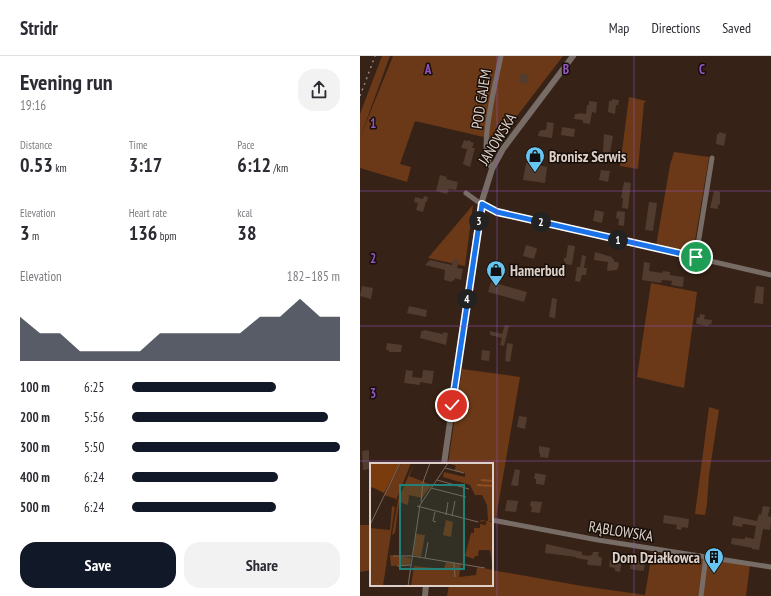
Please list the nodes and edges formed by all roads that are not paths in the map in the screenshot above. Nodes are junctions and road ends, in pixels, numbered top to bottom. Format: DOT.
graph roads {
  1 [pos="501,56"];
  2 [pos="573,56"];
  3 [pos="712,158"];
  4 [pos="492,169"];
  5 [pos="466,193"];
  6 [pos="482,204"];
  7 [pos="696,257"];
  8 [pos="771,275"];
  9 [pos="444,463"];
  10 [pos="493,520"];
  11 [pos="706,556"];
  12 [pos="771,567"];
  13 [pos="426,586"];
  14 [pos="425,596"];
  15 [pos="701,596"];
  1 -- 4 [label="street, POD GAJEM"];
  2 -- 4 [label="street, JANOWSKA"];
  3 -- 7 [label="street"];
  4 -- 6 [label="street, JANOWSKA"];
  5 -- 6 [label="street"];
  6 -- 7 [label="street"];
  6 -- 9 [label="street, JANOWSKA"];
  7 -- 8 [label="street"];
  10 -- 11 [label="street, RĄBLOWSKA"];
  11 -- 12 [label="street, RĄBLOWSKA"];
  11 -- 15 [label="street"];
  13 -- 14 [label="street"];
}
